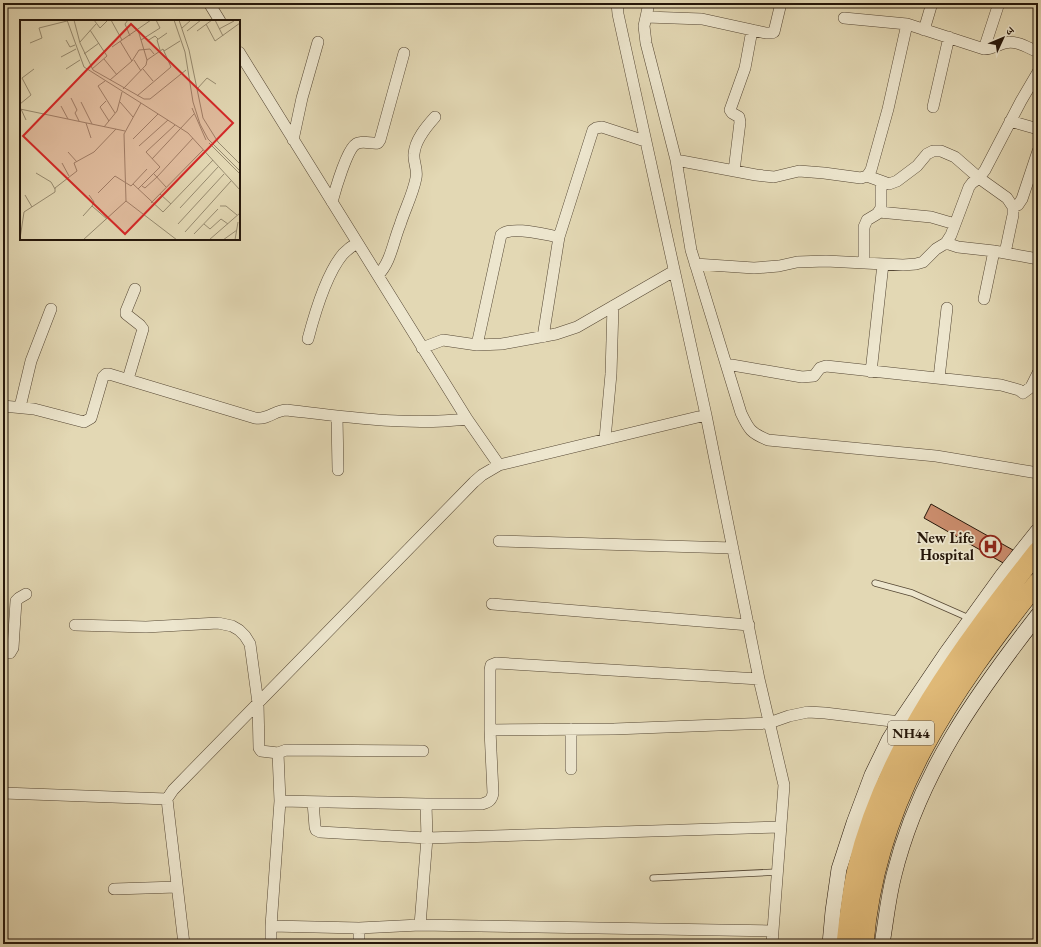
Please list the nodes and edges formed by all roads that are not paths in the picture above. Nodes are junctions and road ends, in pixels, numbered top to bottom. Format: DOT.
graph roads {
  1 [pos="208,3"];
  2 [pos="617,3"];
  3 [pos="649,3"];
  4 [pos="781,3"];
  5 [pos="932,3"];
  6 [pos="999,3"];
  7 [pos="646,17"];
  8 [pos="844,18"];
  9 [pos="219,20"];
  10 [pos="906,24"];
  11 [pos="752,30"];
  12 [pos="924,30"];
  13 [pos="949,37"];
  14 [pos="318,42"];
  15 [pos="984,49"];
  16 [pos="1038,52"];
  17 [pos="404,53"];
  18 [pos="240,54"];
  19 [pos="1038,72"];
  20 [pos="933,107"];
  21 [pos="435,117"];
  22 [pos="1010,121"];
  23 [pos="1038,129"];
  24 [pos="293,140"];
  25 [pos="646,141"];
  26 [pos="1038,153"];
  27 [pos="676,160"];
  28 [pos="734,171"];
  29 [pos="867,176"];
  30 [pos="979,178"];
  31 [pos="881,182"];
  32 [pos="332,202"];
  33 [pos="1013,207"];
  34 [pos="880,212"];
  35 [pos="955,224"];
  36 [pos="559,237"];
  37 [pos="357,243"];
  38 [pos="946,243"];
  39 [pos="994,251"];
  40 [pos="1005,253"];
  41 [pos="1038,259"];
  42 [pos="864,263"];
  43 [pos="695,264"];
  44 [pos="883,264"];
  45 [pos="674,271"];
  46 [pos="378,275"];
  47 [pos="135,289"];
  48 [pos="984,299"];
  49 [pos="613,306"];
  50 [pos="947,308"];
  51 [pos="51,310"];
  52 [pos="543,337"];
  53 [pos="308,340"];
  54 [pos="477,345"];
  55 [pos="422,348"];
  56 [pos="726,364"];
  57 [pos="872,372"];
  58 [pos="1038,373"];
  59 [pos="939,378"];
  60 [pos="128,379"];
  61 [pos="3,406"];
  62 [pos="20,408"];
  63 [pos="706,415"];
  64 [pos="337,416"];
  65 [pos="467,419"];
  66 [pos="605,439"];
  67 [pos="499,465"];
  68 [pos="338,470"];
  69 [pos="1038,473"];
  70 [pos="1038,531"];
  71 [pos="499,541"];
  72 [pos="733,548"];
  73 [pos="1038,550"];
  74 [pos="875,582"];
  75 [pos="1038,582"];
  76 [pos="26,594"];
  77 [pos="492,604"];
  78 [pos="972,619"];
  79 [pos="1036,619"];
  80 [pos="75,625"];
  81 [pos="748,625"];
  82 [pos="3,653"];
  83 [pos="760,679"];
  84 [pos="258,703"];
  85 [pos="772,721"];
  86 [pos="900,722"];
  87 [pos="490,730"];
  88 [pos="571,730"];
  89 [pos="422,751"];
  90 [pos="278,753"];
  91 [pos="571,769"];
  92 [pos="3,793"];
  93 [pos="167,799"];
  94 [pos="280,801"];
  95 [pos="313,802"];
  96 [pos="426,804"];
  97 [pos="781,827"];
  98 [pos="427,838"];
  99 [pos="777,872"];
  100 [pos="653,878"];
  101 [pos="177,887"];
  102 [pos="114,889"];
  103 [pos="420,925"];
  104 [pos="271,926"];
  105 [pos="359,928"];
  106 [pos="772,931"];
  107 [pos="184,944"];
  108 [pos="271,944"];
  109 [pos="359,944"];
  110 [pos="772,944"];
  111 [pos="830,944"];
  112 [pos="846,944"];
  113 [pos="864,944"];
  114 [pos="882,944"];
  1 -- 9 [label="street"];
  2 -- 25 [label="street"];
  3 -- 7 [label="street"];
  4 -- 11 [label="street"];
  5 -- 12 [label="street"];
  6 -- 15 [label="street"];
  7 -- 11 [label="street"];
  7 -- 27 [label="street"];
  8 -- 10 [label="street"];
  10 -- 12 [label="street"];
  10 -- 29 [label="street"];
  11 -- 28 [label="street"];
  12 -- 13 [label="street"];
  13 -- 15 [label="street"];
  13 -- 20 [label="street"];
  14 -- 24 [label="street"];
  15 -- 16 [label="street"];
  17 -- 32 [label="street"];
  18 -- 24 [label="street"];
  19 -- 22 [label="street"];
  21 -- 46 [label="street"];
  22 -- 23 [label="street"];
  22 -- 30 [label="street"];
  24 -- 32 [label="street"];
  25 -- 36 [label="street"];
  25 -- 45 [label="street"];
  26 -- 33 [label="street"];
  27 -- 28 [label="street"];
  27 -- 43 [label="street"];
  28 -- 29 [label="street"];
  29 -- 31 [label="street"];
  30 -- 31 [label="street"];
  30 -- 33 [label="street"];
  30 -- 35 [label="street"];
  31 -- 34 [label="street"];
  32 -- 37 [label="street"];
  33 -- 40 [label="street"];
  34 -- 35 [label="street"];
  34 -- 42 [label="street"];
  35 -- 38 [label="street"];
  36 -- 52 [label="street"];
  36 -- 54 [label="street"];
  37 -- 46 [label="street"];
  37 -- 53 [label="street"];
  38 -- 39 [label="street"];
  38 -- 44 [label="street"];
  39 -- 40 [label="street"];
  39 -- 48 [label="street"];
  40 -- 41 [label="street"];
  42 -- 43 [label="street"];
  42 -- 44 [label="street"];
  43 -- 56 [label="street"];
  44 -- 57 [label="street"];
  45 -- 49 [label="street"];
  45 -- 63 [label="street"];
  46 -- 55 [label="street"];
  47 -- 60 [label="street"];
  49 -- 52 [label="street"];
  49 -- 66 [label="street"];
  50 -- 59 [label="street"];
  51 -- 62 [label="street"];
  52 -- 54 [label="street"];
  54 -- 55 [label="street"];
  55 -- 65 [label="street"];
  56 -- 57 [label="street"];
  56 -- 69 [label="street"];
  57 -- 59 [label="street"];
  58 -- 59 [label="street"];
  60 -- 62 [label="street"];
  60 -- 64 [label="street"];
  61 -- 62 [label="street"];
  63 -- 66 [label="street"];
  63 -- 72 [label="street"];
  64 -- 65 [label="street"];
  64 -- 68 [label="street"];
  65 -- 67 [label="street"];
  66 -- 67 [label="street"];
  67 -- 84 [label="street"];
  70 -- 78 [label="street"];
  71 -- 72 [label="street"];
  72 -- 81 [label="street"];
  73 -- 112 [label="highway, NH44"];
  74 -- 78 [label="lane"];
  75 -- 113 [label="highway, NH44"];
  76 -- 82 [label="street"];
  77 -- 81 [label="street"];
  78 -- 86 [label="street"];
  79 -- 114 [label="street"];
  80 -- 84 [label="street"];
  81 -- 83 [label="street"];
  83 -- 85 [label="street"];
  83 -- 87 [label="street"];
  84 -- 90 [label="street"];
  84 -- 93 [label="street"];
  85 -- 86 [label="street"];
  85 -- 88 [label="street"];
  85 -- 97 [label="street"];
  86 -- 111 [label="street"];
  87 -- 88 [label="street"];
  87 -- 96 [label="street"];
  88 -- 91 [label="street"];
  89 -- 90 [label="street"];
  90 -- 94 [label="street"];
  92 -- 93 [label="street"];
  93 -- 101 [label="street"];
  94 -- 95 [label="street"];
  94 -- 104 [label="street"];
  95 -- 96 [label="street"];
  95 -- 98 [label="street"];
  96 -- 98 [label="street"];
  97 -- 98 [label="street"];
  97 -- 99 [label="street"];
  98 -- 103 [label="street"];
  99 -- 100 [label="lane"];
  99 -- 106 [label="street"];
  101 -- 102 [label="street"];
  101 -- 107 [label="street"];
  103 -- 105 [label="street"];
  103 -- 106 [label="street"];
  104 -- 105 [label="street"];
  104 -- 108 [label="street"];
  105 -- 109 [label="street"];
  106 -- 110 [label="street"];
}
